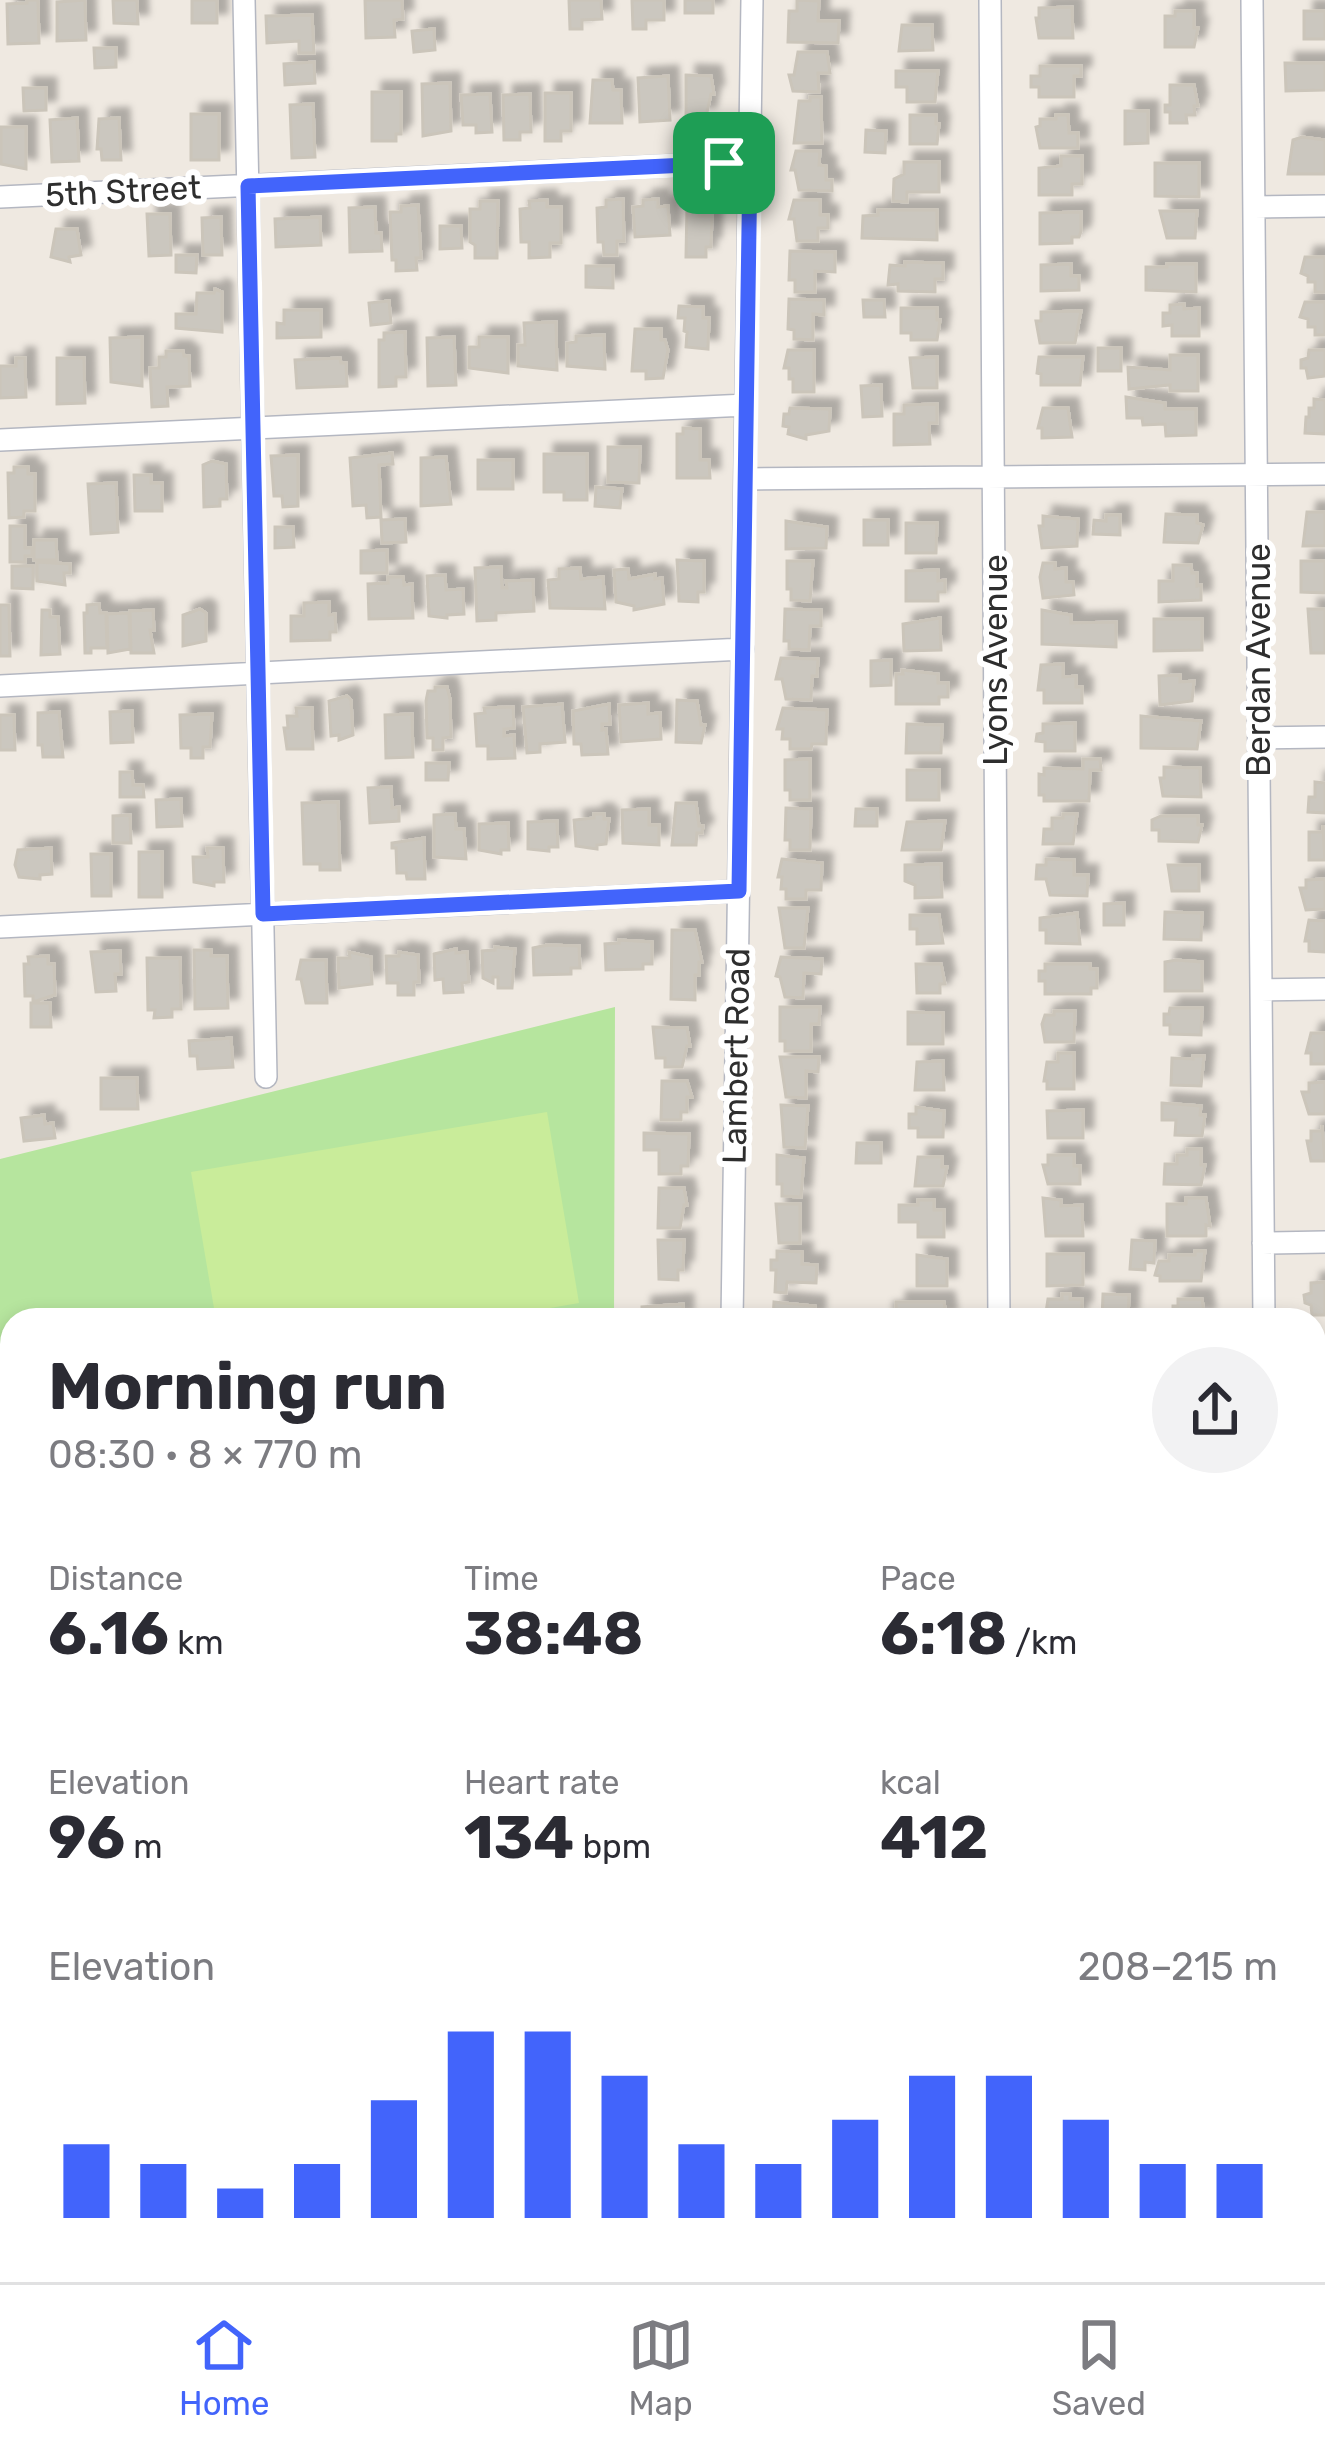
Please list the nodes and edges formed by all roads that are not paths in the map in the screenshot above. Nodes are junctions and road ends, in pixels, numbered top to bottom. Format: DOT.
graph roads {
  1 [pos="244,0"];
  2 [pos="752,0"];
  3 [pos="990,0"];
  4 [pos="1252,0"];
  5 [pos="750,162"];
  6 [pos="248,186"];
  7 [pos="0,197"];
  8 [pos="1325,206"];
  9 [pos="1254,207"];
  10 [pos="746,405"];
  11 [pos="253,428"];
  12 [pos="0,440"];
  13 [pos="1325,474"];
  14 [pos="1256,475"];
  15 [pos="994,477"];
  16 [pos="745,478"];
  17 [pos="743,649"];
  18 [pos="257,672"];
  19 [pos="0,686"];
  20 [pos="1325,737"];
  21 [pos="1258,738"];
  22 [pos="739,891"];
  23 [pos="263,914"];
  24 [pos="0,927"];
  25 [pos="1325,989"];
  26 [pos="1261,990"];
  27 [pos="266,1077"];
  28 [pos="1263,1243"];
  29 [pos="1325,1243"];
  30 [pos="732,1308"];
  31 [pos="999,1308"];
  32 [pos="1264,1308"];
  1 -- 6 [label="street"];
  2 -- 5 [label="street, Lambert Road"];
  3 -- 15 [label="street, Lyons Avenue"];
  4 -- 9 [label="street, Berdan Avenue"];
  5 -- 6 [label="street, 5th Street"];
  5 -- 10 [label="street, Lambert Road"];
  6 -- 7 [label="street, 5th Street"];
  6 -- 11 [label="street"];
  8 -- 9 [label="street"];
  9 -- 14 [label="street, Berdan Avenue"];
  10 -- 11 [label="street"];
  10 -- 16 [label="street, Lambert Road"];
  11 -- 12 [label="street"];
  11 -- 18 [label="street"];
  13 -- 14 [label="street"];
  14 -- 15 [label="street"];
  14 -- 21 [label="street, Berdan Avenue"];
  15 -- 16 [label="street"];
  15 -- 31 [label="street, Lyons Avenue"];
  16 -- 17 [label="street, Lambert Road"];
  17 -- 18 [label="street"];
  17 -- 22 [label="street, Lambert Road"];
  18 -- 19 [label="street"];
  18 -- 23 [label="street"];
  20 -- 21 [label="street"];
  21 -- 26 [label="street, Berdan Avenue"];
  22 -- 23 [label="street"];
  22 -- 30 [label="street, Lambert Road"];
  23 -- 24 [label="street"];
  23 -- 27 [label="street"];
  25 -- 26 [label="street"];
  26 -- 28 [label="street, Berdan Avenue"];
  28 -- 29 [label="street"];
  28 -- 32 [label="street, Berdan Avenue"];
}
